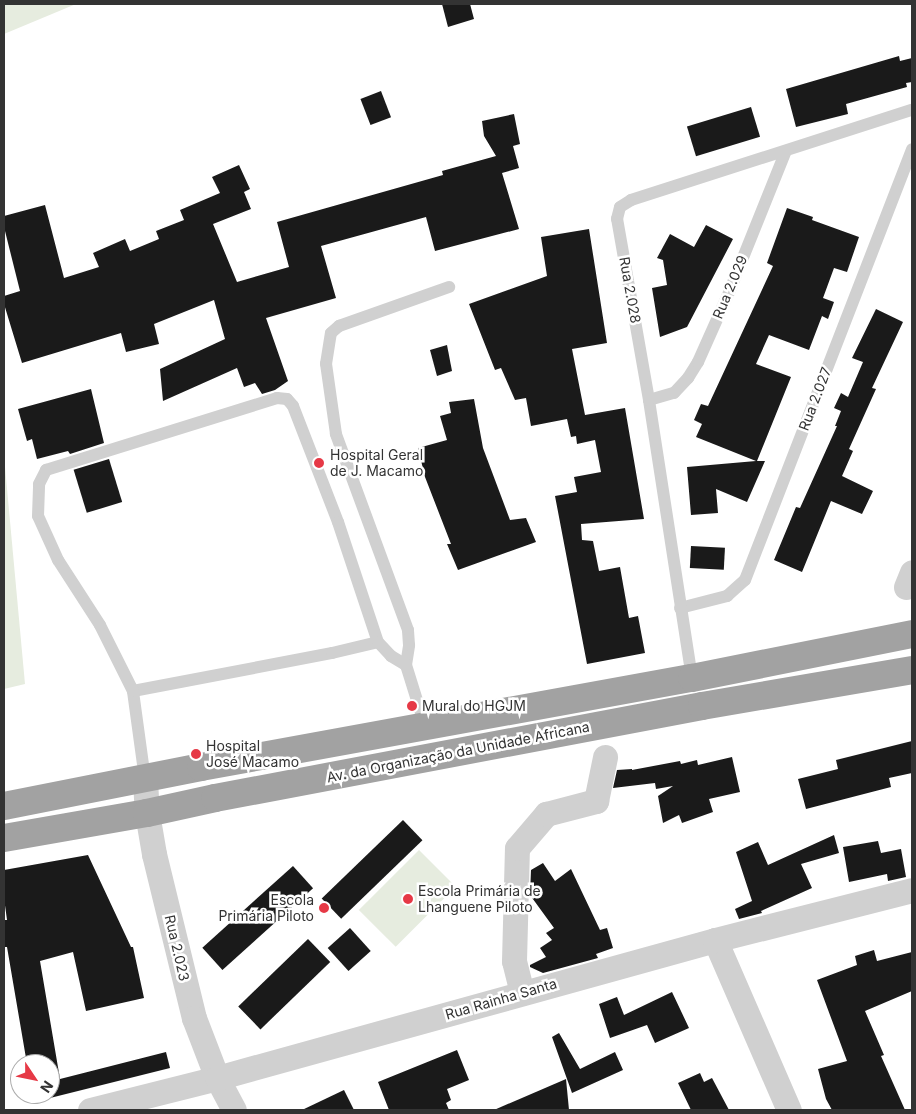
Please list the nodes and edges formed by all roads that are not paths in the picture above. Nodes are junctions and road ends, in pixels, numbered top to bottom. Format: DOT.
graph roads {
  1 [pos="912,110"];
  2 [pos="912,149"];
  3 [pos="786,151"];
  4 [pos="449,287"];
  5 [pos="649,400"];
  6 [pos="680,608"];
  7 [pos="912,634"];
  8 [pos="378,642"];
  9 [pos="406,665"];
  10 [pos="912,670"];
  11 [pos="692,678"];
  12 [pos="133,690"];
  13 [pos="425,726"];
  14 [pos="605,757"];
  15 [pos="145,779"];
  16 [pos="4,806"];
  17 [pos="147,813"];
  18 [pos="4,838"];
  19 [pos="912,890"];
  20 [pos="715,940"];
  21 [pos="522,993"];
  22 [pos="218,1078"];
  23 [pos="90,1110"];
  24 [pos="234,1110"];
  25 [pos="789,1110"];
  1 -- 3 [label="lane, Rua 2.028"];
  2 -- 6 [label="lane, Rua 2.027"];
  3 -- 5 [label="lane, Rua 2.029"];
  3 -- 5 [label="lane, Rua 2.028"];
  4 -- 9 [label="lane"];
  5 -- 6 [label="lane, Rua 2.028"];
  6 -- 11 [label="lane, Rua 2.028"];
  7 -- 11 [label="highway"];
  8 -- 9 [label="lane"];
  8 -- 12 [label="lane"];
  8 -- 12 [label="lane"];
  9 -- 13 [label="lane"];
  10 -- 17 [label="highway, Av. da Organização da Unidade Africana"];
  11 -- 13 [label="highway"];
  12 -- 15 [label="lane"];
  13 -- 15 [label="highway"];
  14 -- 21 [label="street"];
  15 -- 16 [label="highway"];
  15 -- 17 [label="street, Rua 2.023"];
  17 -- 18 [label="highway, Av. da Organização da Unidade Africana"];
  17 -- 22 [label="street, Rua 2.023"];
  19 -- 20 [label="street, Rua Rainha Santa"];
  20 -- 21 [label="street, Rua Rainha Santa"];
  20 -- 25 [label="street"];
  21 -- 22 [label="street, Rua Rainha Santa"];
  22 -- 23 [label="street, Rua Rainha Santa"];
  22 -- 24 [label="street, Rua 2.023"];
}
